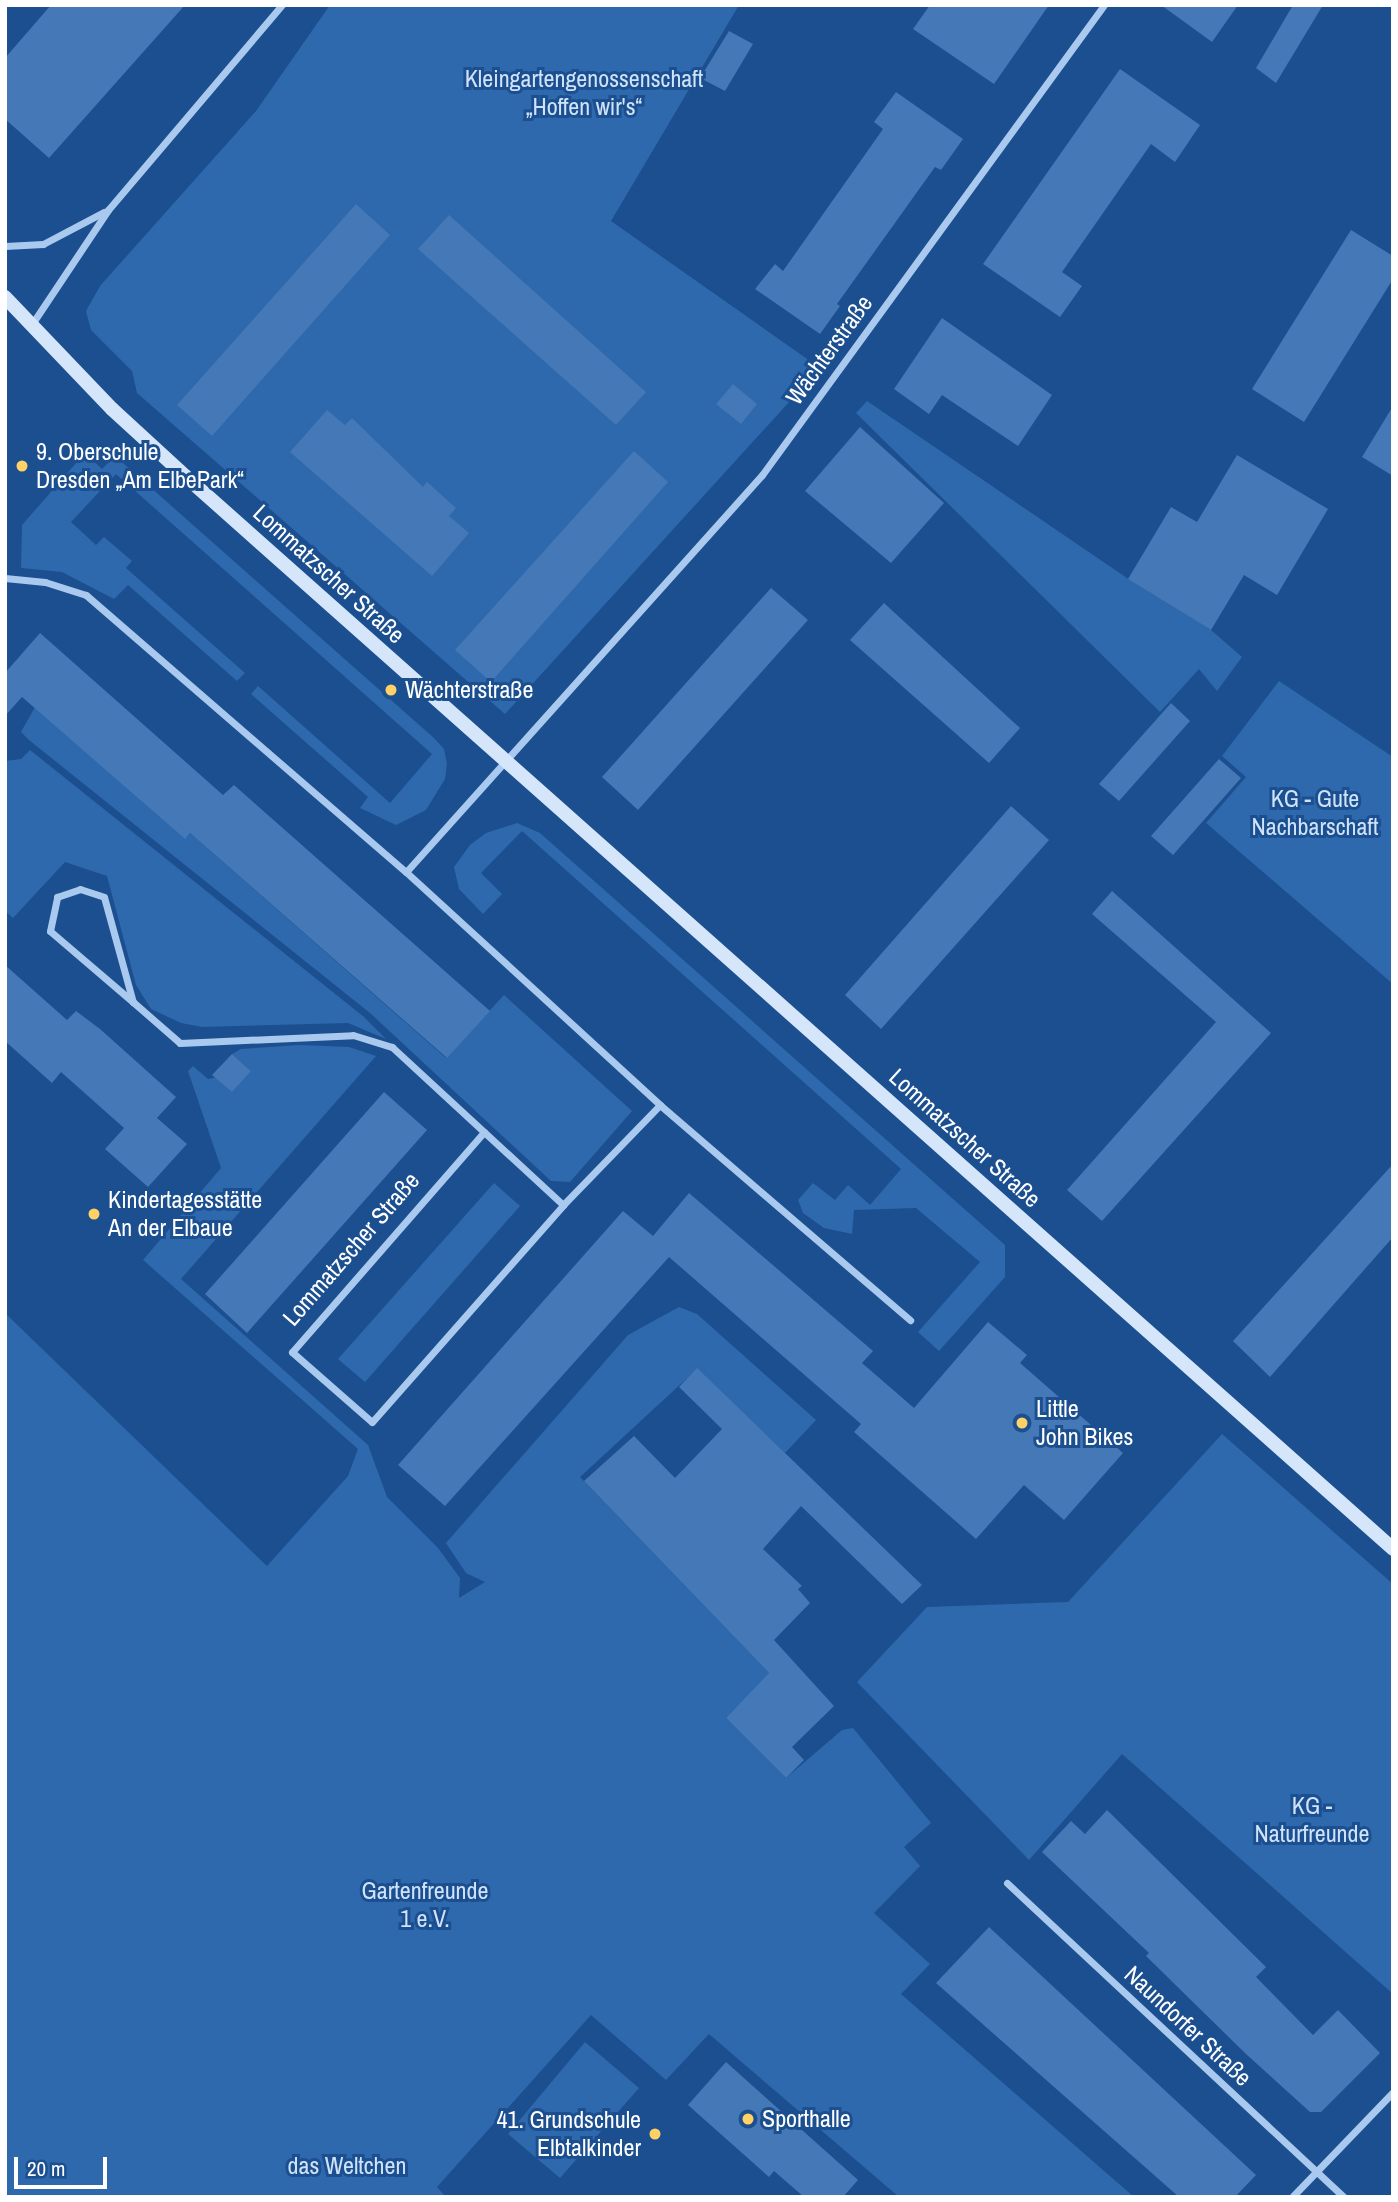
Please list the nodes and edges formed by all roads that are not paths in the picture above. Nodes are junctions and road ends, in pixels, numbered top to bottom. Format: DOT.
graph roads {
  1 [pos="282,5"];
  2 [pos="1104,5"];
  3 [pos="108,210"];
  4 [pos="5,246"];
  5 [pos="5,297"];
  6 [pos="32,324"];
  7 [pos="5,578"];
  8 [pos="508,762"];
  9 [pos="406,872"];
  10 [pos="133,1002"];
  11 [pos="660,1105"];
  12 [pos="484,1132"];
  13 [pos="564,1205"];
  14 [pos="910,1320"];
  15 [pos="1393,1549"];
  16 [pos="1007,1883"];
  17 [pos="1393,2092"];
  18 [pos="1317,2171"];
  19 [pos="1292,2197"];
  20 [pos="1344,2197"];
  1 -- 3 [label="street"];
  2 -- 8 [label="street, Wächterstraße"];
  3 -- 4 [label="street"];
  3 -- 6 [label="street"];
  5 -- 6 [label="main road, Lommatzscher Straße"];
  6 -- 8 [label="main road, Lommatzscher Straße"];
  7 -- 9 [label="street"];
  8 -- 9 [label="street"];
  8 -- 15 [label="main road, Lommatzscher Straße"];
  9 -- 11 [label="street"];
  10 -- 10 [label="street"];
  10 -- 12 [label="street"];
  11 -- 13 [label="street, Lommatzscher Straße"];
  11 -- 14 [label="street"];
  12 -- 13 [label="street"];
  12 -- 13 [label="street, Lommatzscher Straße"];
  16 -- 18 [label="street, Naundorfer Straße"];
  17 -- 18 [label="street"];
  18 -- 19 [label="street"];
  18 -- 20 [label="street, Naundorfer Straße"];
}
